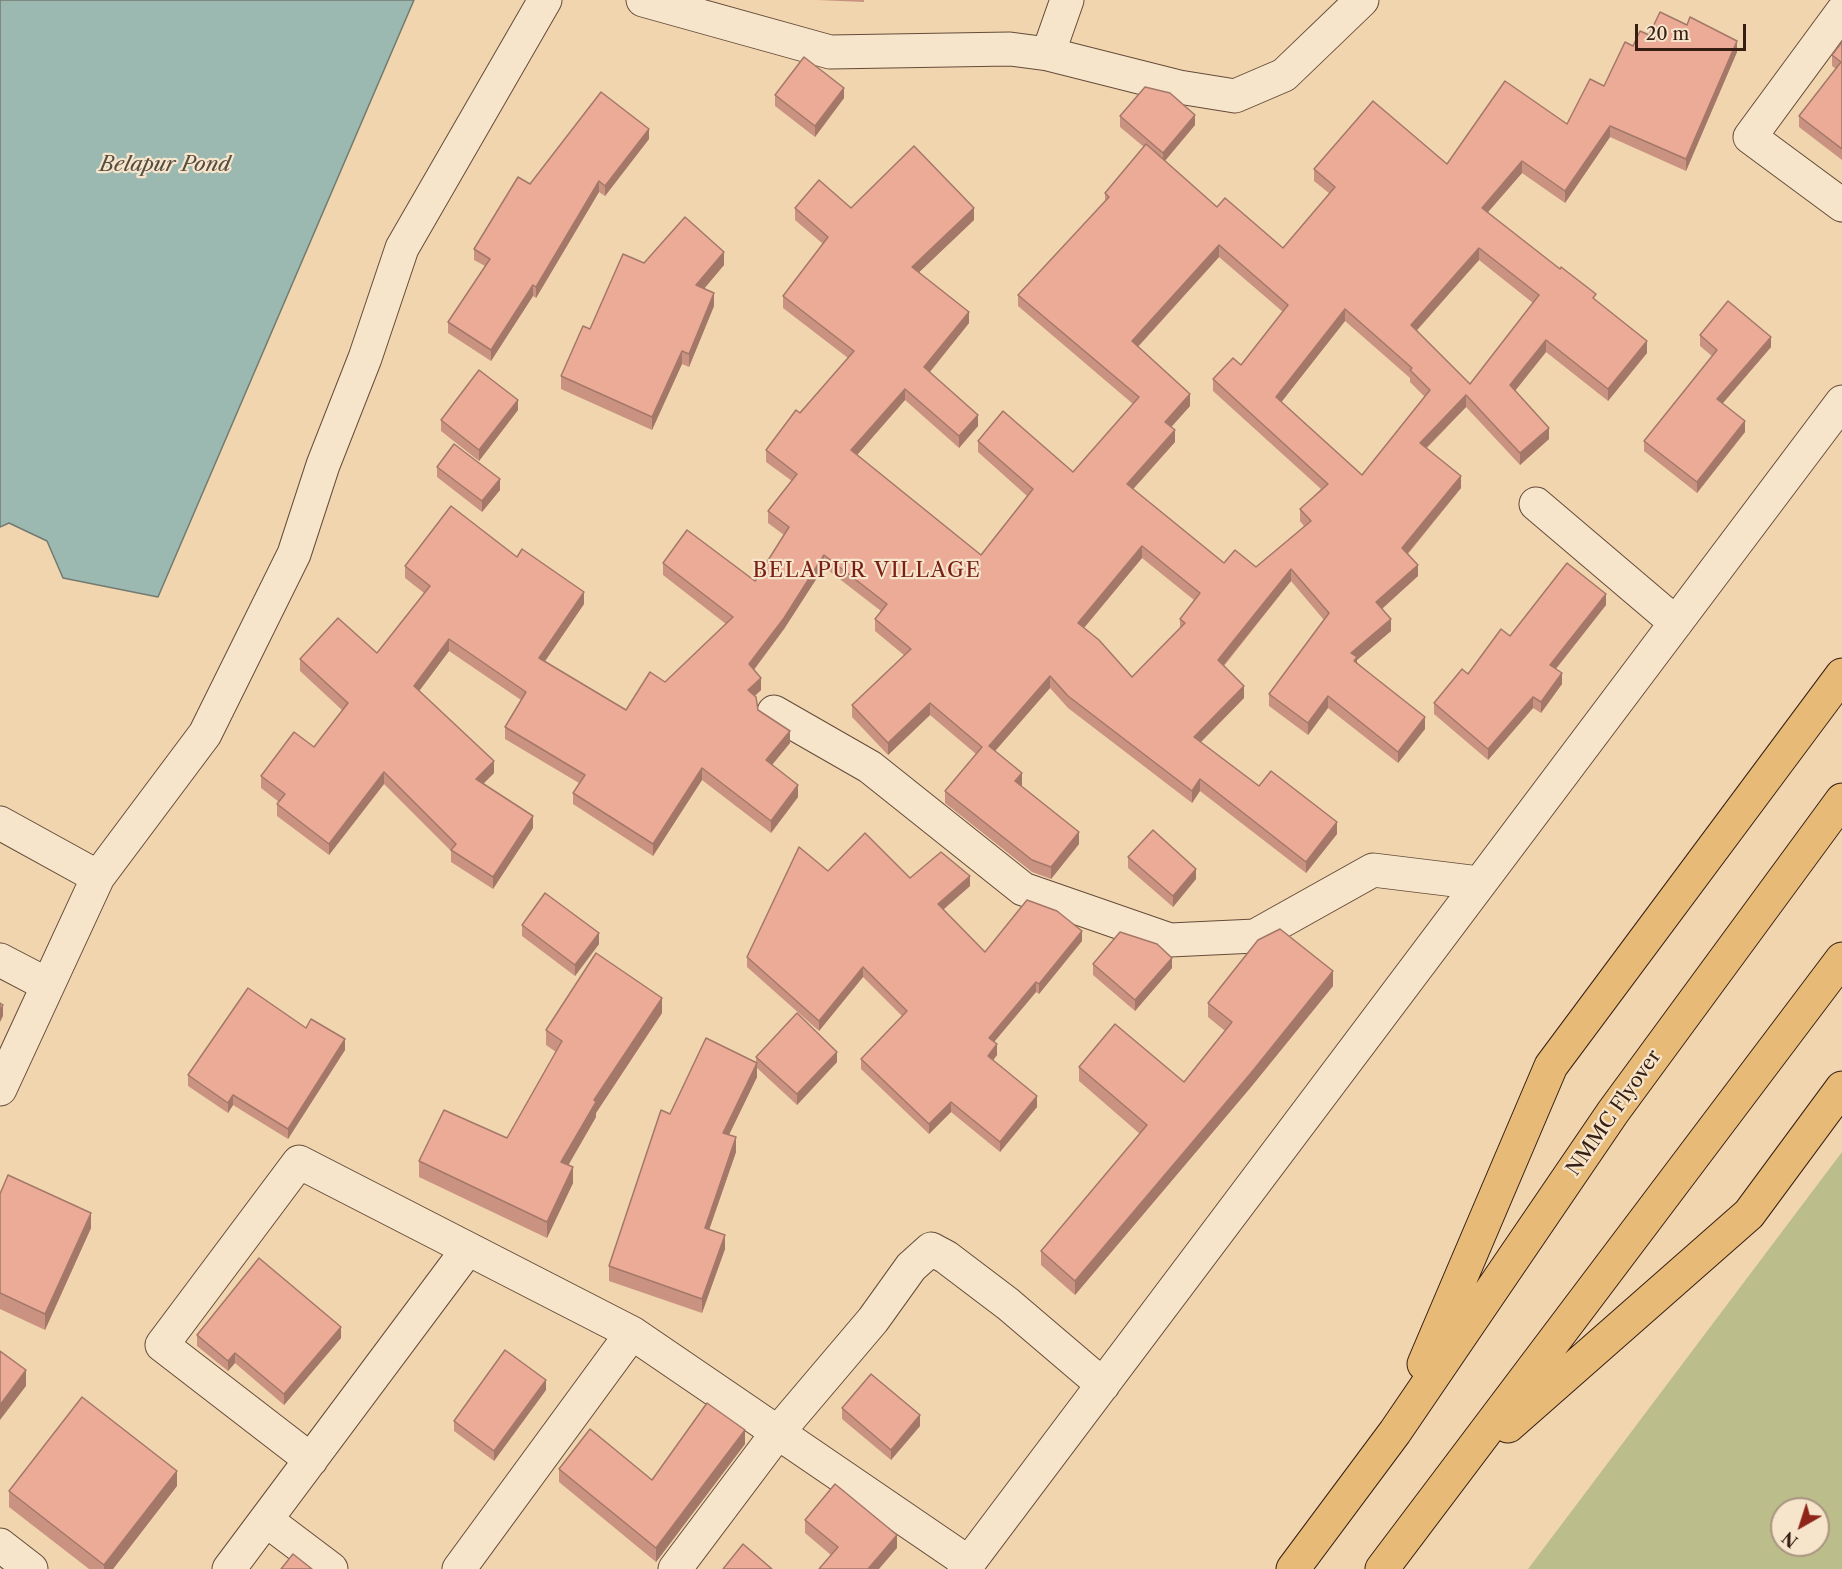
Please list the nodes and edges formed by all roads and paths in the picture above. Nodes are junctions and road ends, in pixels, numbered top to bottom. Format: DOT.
graph roads {
  1 [pos="545,0"];
  2 [pos="643,0"];
  3 [pos="1067,0"];
  4 [pos="1362,0"];
  5 [pos="715,10"];
  6 [pos="1842,12"];
  7 [pos="1048,54"];
  8 [pos="1842,205"];
  9 [pos="1842,402"];
  10 [pos="1536,504"];
  11 [pos="1676,622"];
  12 [pos="1842,675"];
  13 [pos="774,712"];
  14 [pos="1842,800"];
  15 [pos="0,823"];
  16 [pos="98,877"];
  17 [pos="1479,883"];
  18 [pos="1842,959"];
  19 [pos="0,960"];
  20 [pos="48,985"];
  21 [pos="0,1089"];
  22 [pos="1842,1089"];
  23 [pos="468,1249"];
  24 [pos="632,1333"];
  25 [pos="1103,1385"];
  26 [pos="778,1432"];
  27 [pos="1395,1432"];
  28 [pos="311,1460"];
  29 [pos="1452,1474"];
  30 [pos="266,1520"];
  31 [pos="0,1545"];
  32 [pos="967,1566"];
  33 [pos="31,1569"];
  34 [pos="229,1569"];
  35 [pos="331,1569"];
  36 [pos="459,1569"];
  37 [pos="675,1569"];
  38 [pos="1293,1569"];
  39 [pos="1382,1569"];
  1 -- 16 [label="street"];
  2 -- 5 [label="street"];
  3 -- 7 [label="street"];
  4 -- 7 [label="street"];
  5 -- 7 [label="street"];
  6 -- 8 [label="street"];
  9 -- 11 [label="street"];
  10 -- 11 [label="street"];
  11 -- 17 [label="street"];
  12 -- 27 [label="highway"];
  13 -- 17 [label="street"];
  14 -- 27 [label="highway, NMMC Flyover"];
  15 -- 16 [label="street"];
  16 -- 20 [label="street"];
  17 -- 25 [label="street"];
  18 -- 29 [label="highway"];
  19 -- 20 [label="street"];
  20 -- 21 [label="street"];
  22 -- 29 [label="highway"];
  23 -- 24 [label="street"];
  23 -- 28 [label="street"];
  23 -- 28 [label="street"];
  24 -- 26 [label="street"];
  24 -- 36 [label="street"];
  25 -- 26 [label="street"];
  25 -- 32 [label="street"];
  26 -- 32 [label="street"];
  26 -- 37 [label="street"];
  27 -- 38 [label="highway"];
  28 -- 30 [label="street"];
  29 -- 39 [label="highway"];
  30 -- 34 [label="street"];
  30 -- 35 [label="street"];
  31 -- 33 [label="street"];
}
